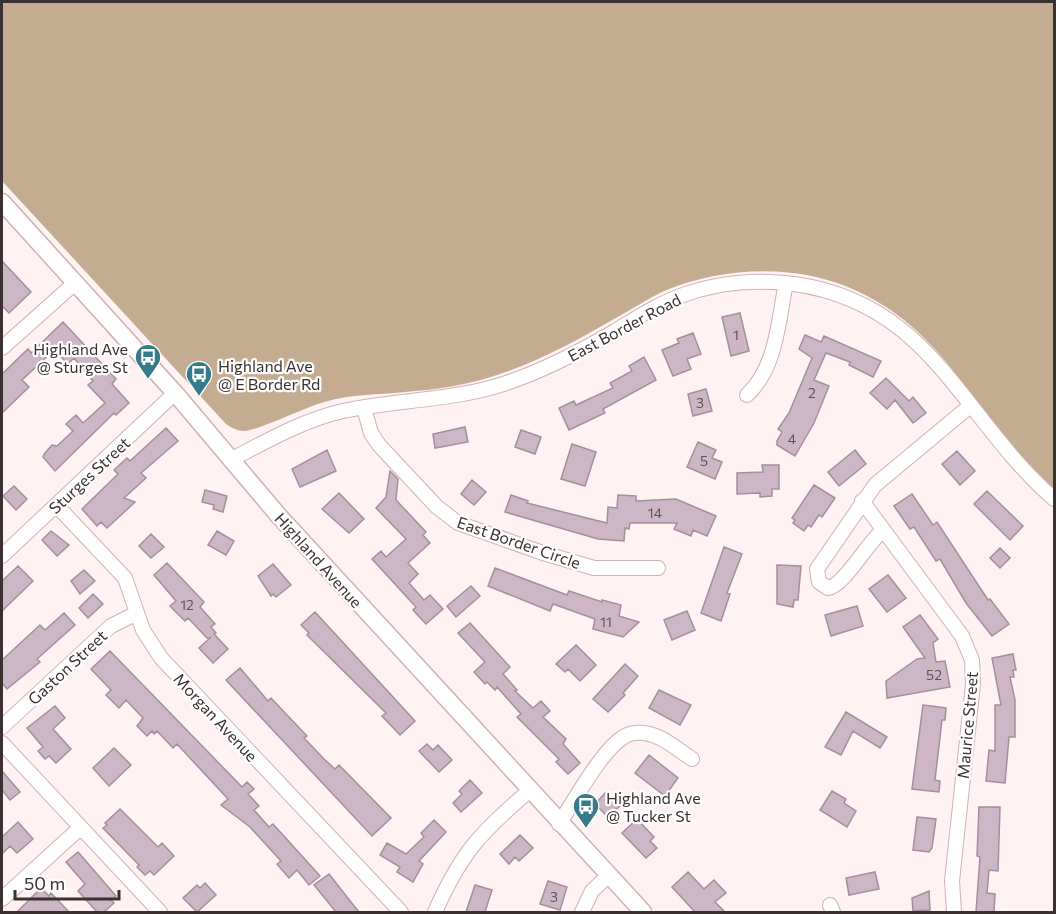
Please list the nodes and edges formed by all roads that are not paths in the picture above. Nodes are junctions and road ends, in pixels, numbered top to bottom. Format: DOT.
graph roads {
  1 [pos="2,202"];
  2 [pos="75,283"];
  3 [pos="786,283"];
  4 [pos="2,348"];
  5 [pos="175,393"];
  6 [pos="747,395"];
  7 [pos="970,406"];
  8 [pos="364,408"];
  9 [pos="230,460"];
  10 [pos="1054,499"];
  11 [pos="862,501"];
  12 [pos="56,505"];
  13 [pos="883,530"];
  14 [pos="2,556"];
  15 [pos="658,568"];
  16 [pos="137,613"];
  17 [pos="2,728"];
  18 [pos="2,743"];
  19 [pos="692,759"];
  20 [pos="529,791"];
  21 [pos="559,824"];
  22 [pos="80,828"];
  23 [pos="608,876"];
  24 [pos="2,899"];
  25 [pos="160,912"];
  26 [pos="401,912"];
  27 [pos="435,912"];
  28 [pos="582,912"];
  29 [pos="643,912"];
  30 [pos="954,912"];
  1 -- 2 [label="main road, Highland Avenue"];
  2 -- 4 [label="street"];
  2 -- 5 [label="main road, Highland Avenue"];
  3 -- 6 [label="street"];
  3 -- 7 [label="street, East Border Road"];
  3 -- 8 [label="street, East Border Road"];
  5 -- 9 [label="main road, Highland Avenue"];
  5 -- 12 [label="street, Sturges Street"];
  7 -- 10 [label="street, East Border Road"];
  7 -- 11 [label="street"];
  8 -- 9 [label="street, East Border Road"];
  8 -- 15 [label="street, East Border Circle"];
  9 -- 20 [label="main road, Highland Avenue"];
  11 -- 13 [label="street, Maurice Street"];
  11 -- 13 [label="street"];
  12 -- 14 [label="street, Sturges Street"];
  12 -- 16 [label="street, Morgan Avenue"];
  13 -- 30 [label="street, Maurice Street"];
  16 -- 17 [label="street, Gaston Street"];
  16 -- 26 [label="street, Morgan Avenue"];
  18 -- 22 [label="street"];
  19 -- 21 [label="street"];
  20 -- 21 [label="main road, Highland Avenue"];
  20 -- 27 [label="street"];
  21 -- 23 [label="main road, Highland Avenue"];
  22 -- 24 [label="street"];
  22 -- 25 [label="street"];
  23 -- 28 [label="street"];
  23 -- 29 [label="main road, Highland Avenue"];
}
